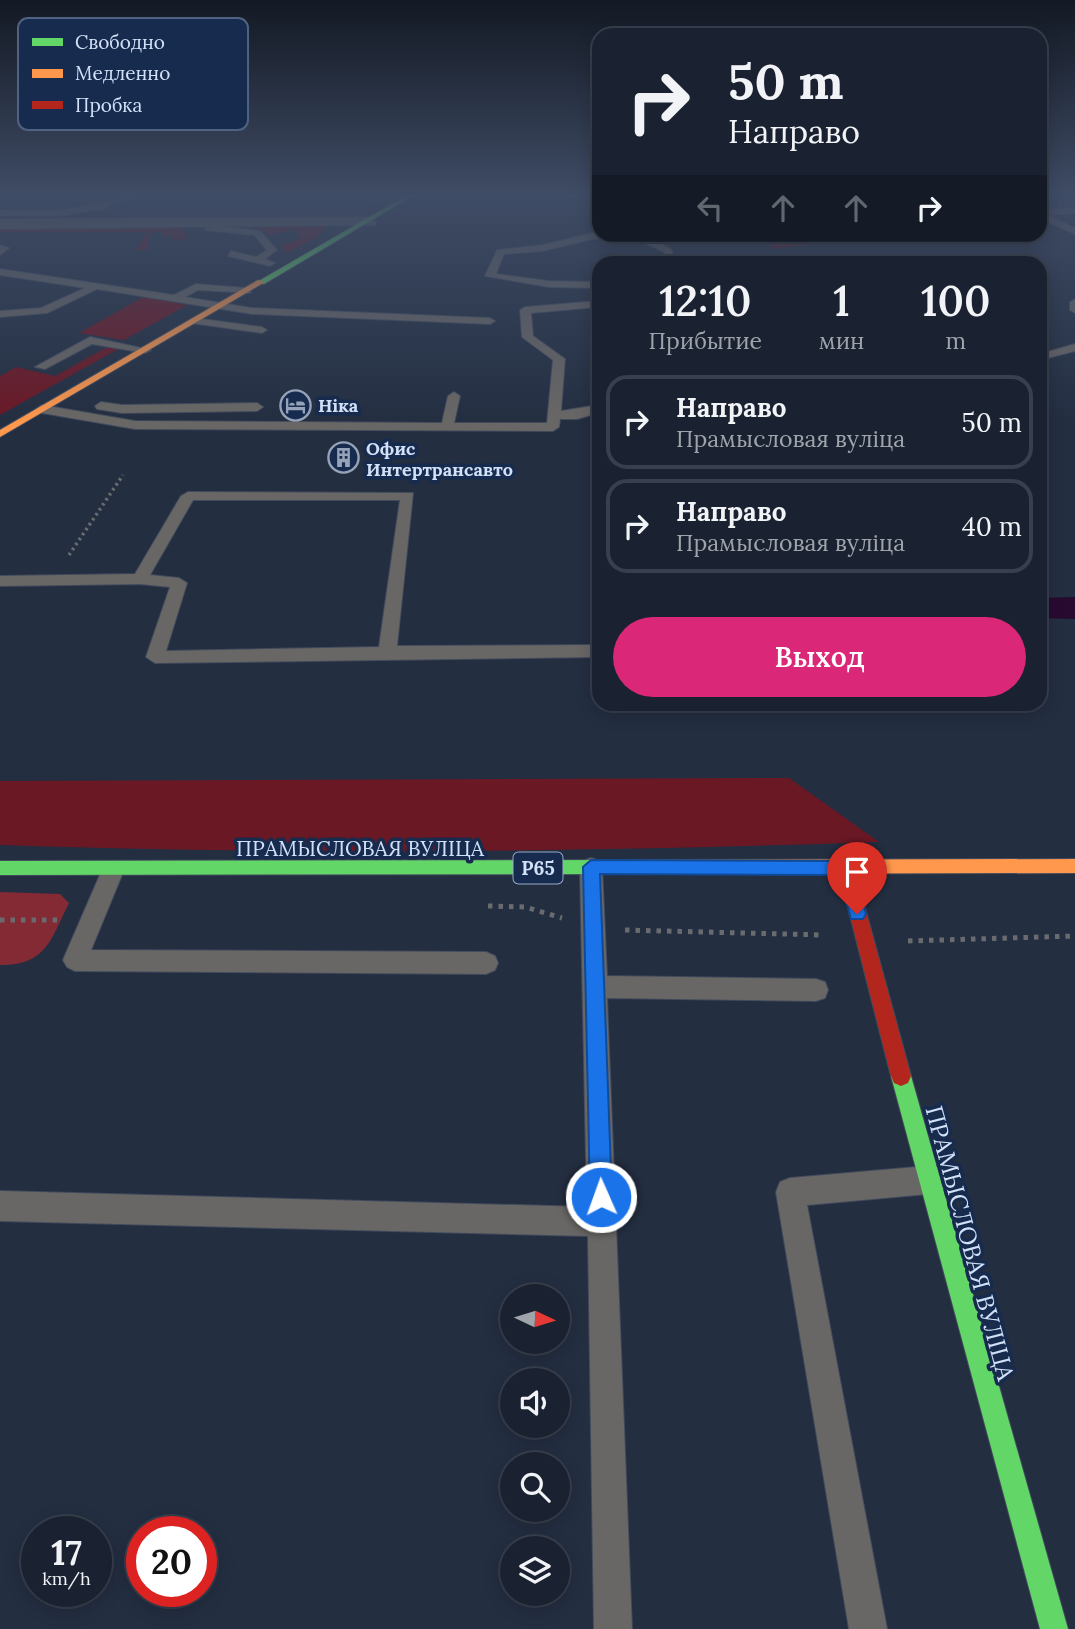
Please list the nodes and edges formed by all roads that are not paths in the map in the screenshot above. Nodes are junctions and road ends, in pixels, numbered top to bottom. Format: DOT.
graph roads {
  1 [pos="286,270"];
  2 [pos="492,270"];
  3 [pos="0,272"];
  4 [pos="99,285"];
  5 [pos="592,285"];
  6 [pos="247,291"];
  7 [pos="176,298"];
  8 [pos="1075,302"];
  9 [pos="592,304"];
  10 [pos="223,306"];
  11 [pos="1075,310"];
  12 [pos="0,314"];
  13 [pos="18,314"];
  14 [pos="195,321"];
  15 [pos="490,321"];
  16 [pos="0,326"];
  17 [pos="262,330"];
  18 [pos="1075,347"];
  19 [pos="145,350"];
  20 [pos="1047,356"];
  21 [pos="41,367"];
  22 [pos="454,396"];
  23 [pos="61,398"];
  24 [pos="257,407"];
  25 [pos="42,409"];
  26 [pos="592,411"];
  27 [pos="554,415"];
  28 [pos="447,427"];
  29 [pos="0,434"];
  30 [pos="140,579"];
  31 [pos="0,581"];
  32 [pos="592,651"];
  33 [pos="387,652"];
  34 [pos="1075,866"];
  35 [pos="591,867"];
  36 [pos="0,868"];
  37 [pos="846,868"];
  38 [pos="113,870"];
  39 [pos="486,963"];
  40 [pos="594,988"];
  41 [pos="816,990"];
  42 [pos="928,1180"];
  43 [pos="0,1206"];
  44 [pos="602,1222"];
  45 [pos="612,1629"];
  46 [pos="868,1629"];
  47 [pos="1054,1629"];
  1 -- 6 [label="main road"];
  2 -- 5 [label="lane"];
  3 -- 4 [label="lane"];
  4 -- 7 [label="lane"];
  4 -- 13 [label="lane"];
  6 -- 7 [label="lane"];
  6 -- 10 [label="main road"];
  7 -- 10 [label="lane"];
  8 -- 11 [label="lane"];
  9 -- 27 [label="lane"];
  10 -- 14 [label="main road"];
  10 -- 15 [label="lane"];
  12 -- 13 [label="lane"];
  13 -- 16 [label="lane"];
  14 -- 17 [label="lane"];
  14 -- 19 [label="main road"];
  18 -- 20 [label="lane"];
  19 -- 21 [label="lane"];
  19 -- 23 [label="main road"];
  22 -- 28 [label="lane"];
  23 -- 24 [label="lane"];
  23 -- 25 [label="main road"];
  25 -- 28 [label="lane"];
  25 -- 29 [label="main road"];
  26 -- 27 [label="lane"];
  27 -- 28 [label="lane"];
  30 -- 31 [label="lane"];
  30 -- 33 [label="lane"];
  30 -- 33 [label="lane"];
  32 -- 33 [label="lane"];
  34 -- 37 [label="main road, ПРАМЫСЛОВАЯ ВУЛІЦА / Р65"];
  35 -- 37 [label="main road, ПРАМЫСЛОВАЯ ВУЛІЦА / Р65"];
  35 -- 38 [label="main road, ПРАМЫСЛОВАЯ ВУЛІЦА / Р65"];
  35 -- 40 [label="lane"];
  36 -- 38 [label="main road, ПРАМЫСЛОВАЯ ВУЛІЦА / Р65"];
  37 -- 42 [label="main road, ПРАМЫСЛОВАЯ ВУЛІЦА"];
  38 -- 39 [label="lane"];
  40 -- 41 [label="lane"];
  40 -- 44 [label="lane"];
  42 -- 46 [label="lane"];
  42 -- 47 [label="main road, ПРАМЫСЛОВАЯ ВУЛІЦА"];
  43 -- 44 [label="lane"];
  44 -- 45 [label="lane"];
}
